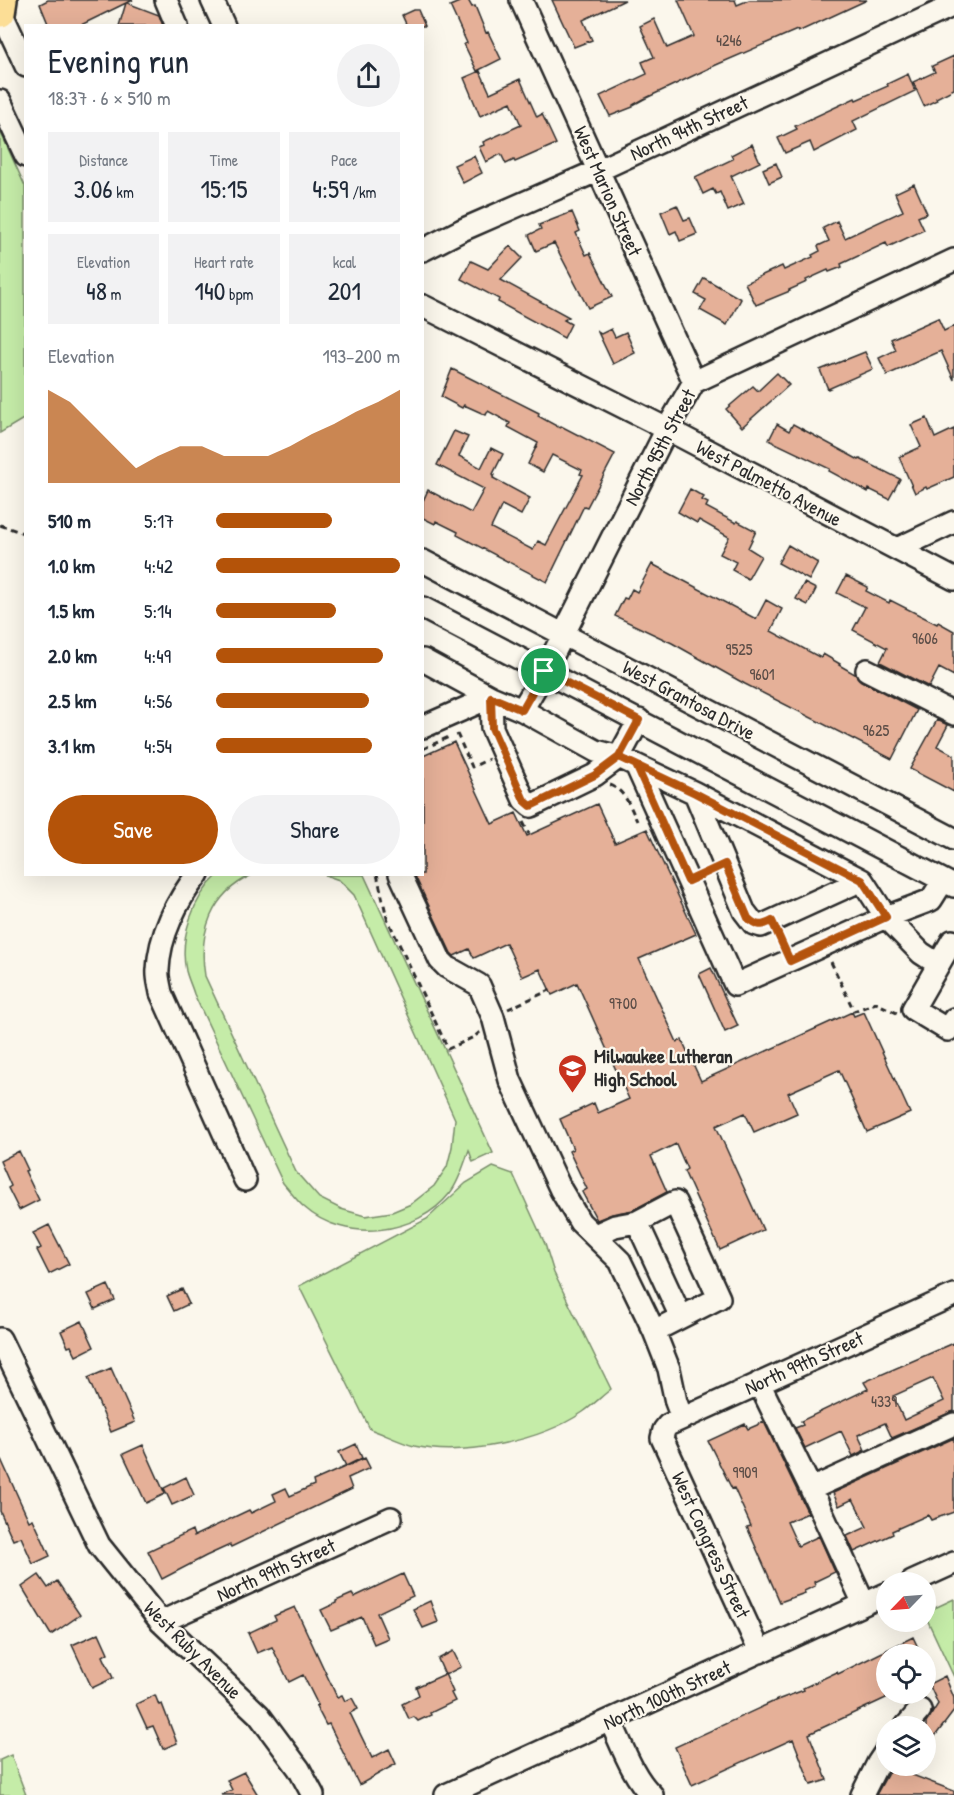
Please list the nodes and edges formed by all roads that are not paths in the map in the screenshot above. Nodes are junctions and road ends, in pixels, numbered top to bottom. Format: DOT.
graph roads {
  1 [pos="166,0"];
  2 [pos="212,0"];
  3 [pos="520,0"];
  4 [pos="954,5"];
  5 [pos="1,14"];
  6 [pos="176,24"];
  7 [pos="223,24"];
  8 [pos="23,61"];
  9 [pos="0,101"];
  10 [pos="24,152"];
  11 [pos="599,170"];
  12 [pos="424,249"];
  13 [pos="954,260"];
  14 [pos="424,307"];
  15 [pos="694,382"];
  16 [pos="667,429"];
  17 [pos="954,522"];
  18 [pos="897,549"];
  19 [pos="424,562"];
  20 [pos="954,579"];
  21 [pos="424,609"];
  22 [pos="564,634"];
  23 [pos="424,661"];
  24 [pos="867,670"];
  25 [pos="544,671"];
  26 [pos="491,697"];
  27 [pos="522,710"];
  28 [pos="954,714"];
  29 [pos="639,720"];
  30 [pos="424,728"];
  31 [pos="627,761"];
  32 [pos="695,793"];
  33 [pos="954,839"];
  34 [pos="196,876"];
  35 [pos="401,876"];
  36 [pos="862,880"];
  37 [pos="949,884"];
  38 [pos="886,917"];
  39 [pos="954,943"];
  40 [pos="938,964"];
  41 [pos="954,1019"];
  42 [pos="245,1180"];
  43 [pos="637,1222"];
  44 [pos="595,1235"];
  45 [pos="954,1295"];
  46 [pos="681,1317"];
  47 [pos="654,1331"];
  48 [pos="0,1339"];
  49 [pos="759,1383"];
  50 [pos="682,1418"];
  51 [pos="954,1424"];
  52 [pos="662,1438"];
  53 [pos="811,1489"];
  54 [pos="391,1518"];
  55 [pos="954,1563"];
  56 [pos="934,1572"];
  57 [pos="876,1599"];
  58 [pos="864,1604"];
  59 [pos="161,1622"];
  60 [pos="760,1652"];
  61 [pos="920,1710"];
  62 [pos="915,1716"];
  63 [pos="610,1720"];
  64 [pos="876,1767"];
  65 [pos="313,1795"];
  66 [pos="447,1795"];
  67 [pos="652,1795"];
  68 [pos="862,1795"];
  1 -- 6 [label="street"];
  2 -- 7 [label="street"];
  3 -- 11 [label="street, West Marion Street"];
  4 -- 11 [label="street, North 94th Street"];
  5 -- 8 [label="street"];
  9 -- 10 [label="street"];
  11 -- 12 [label="street, North 94th Street"];
  11 -- 15 [label="street, West Marion Street"];
  13 -- 15 [label="street, North 95th Street"];
  14 -- 16 [label="street, West Palmetto Avenue"];
  15 -- 16 [label="street, North 95th Street"];
  16 -- 18 [label="street, West Palmetto Avenue"];
  16 -- 22 [label="street, North 95th Street"];
  17 -- 18 [label="street"];
  18 -- 20 [label="street, West Palmetto Avenue"];
  19 -- 22 [label="street, West Grantosa Drive"];
  21 -- 25 [label="street, West Grantosa Drive"];
  22 -- 25 [label="street, North 95th Street"];
  22 -- 33 [label="street, West Grantosa Drive"];
  23 -- 26 [label="street"];
  24 -- 28 [label="street"];
  25 -- 27 [label="street, North 95th Street"];
  25 -- 29 [label="street, West Grantosa Drive"];
  26 -- 27 [label="street"];
  26 -- 30 [label="street"];
  26 -- 31 [label="street"];
  27 -- 31 [label="street"];
  29 -- 31 [label="street"];
  29 -- 37 [label="street, West Grantosa Drive"];
  31 -- 32 [label="street"];
  31 -- 38 [label="street"];
  32 -- 36 [label="street"];
  32 -- 36 [label="street"];
  34 -- 42 [label="street"];
  35 -- 44 [label="street"];
  36 -- 38 [label="street"];
  37 -- 38 [label="street"];
  38 -- 40 [label="street"];
  39 -- 40 [label="street"];
  40 -- 41 [label="street"];
  43 -- 44 [label="street"];
  43 -- 46 [label="street"];
  43 -- 46 [label="street"];
  44 -- 47 [label="street"];
  45 -- 49 [label="street, North 99th Street"];
  46 -- 47 [label="street"];
  47 -- 50 [label="street"];
  48 -- 59 [label="street, West Ruby Avenue"];
  49 -- 50 [label="street, North 99th Street"];
  49 -- 53 [label="street"];
  50 -- 52 [label="street, North 99th Street"];
  51 -- 53 [label="street"];
  52 -- 60 [label="street, West Congress Street"];
  53 -- 58 [label="street"];
  54 -- 59 [label="street, North 99th Street"];
  55 -- 56 [label="street"];
  57 -- 58 [label="street, North 100th Street"];
  58 -- 60 [label="street, North 100th Street"];
  59 -- 65 [label="street, West Ruby Avenue"];
  60 -- 63 [label="street, North 100th Street"];
  61 -- 62 [label="street"];
  63 -- 66 [label="street, North 100th Street"];
  63 -- 67 [label="street"];
  64 -- 68 [label="street"];
}
